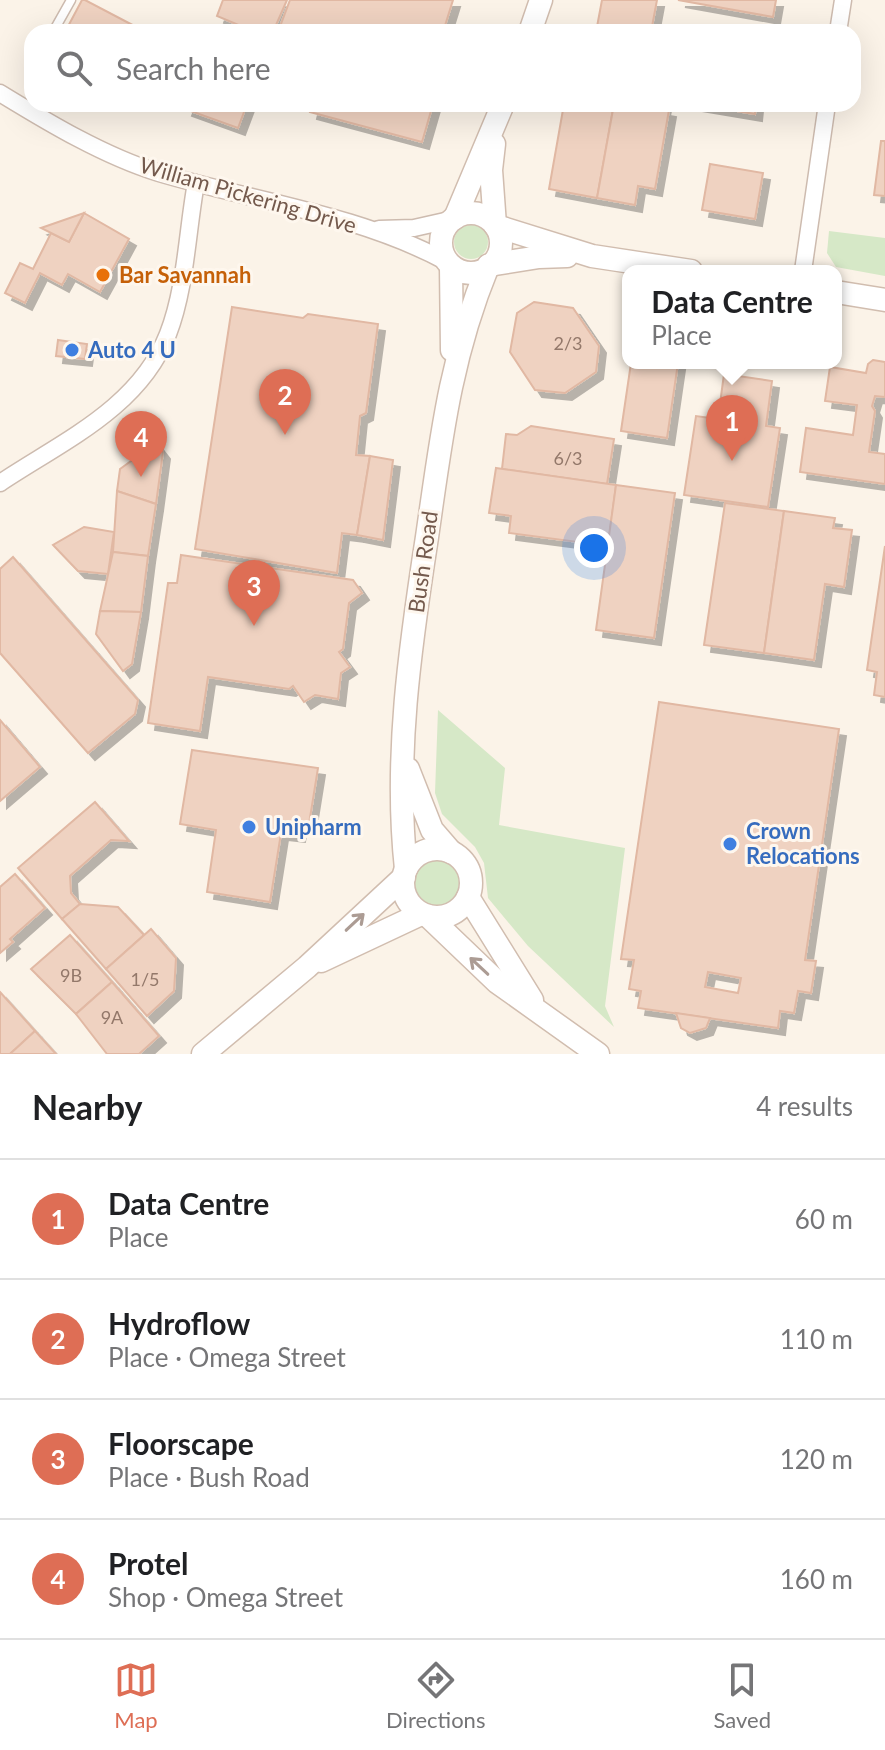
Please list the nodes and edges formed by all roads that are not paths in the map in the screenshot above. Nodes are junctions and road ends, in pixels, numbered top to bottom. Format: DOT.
graph roads {
  1 [pos="71,0"];
  2 [pos="541,0"];
  3 [pos="843,0"];
  4 [pos="58,24"];
  5 [pos="533,24"];
  6 [pos="839,24"];
  7 [pos="0,93"];
  8 [pos="24,106"];
  9 [pos="36,112"];
  10 [pos="500,112"];
  11 [pos="826,112"];
  12 [pos="496,126"];
  13 [pos="196,183"];
  14 [pos="454,219"];
  15 [pos="495,225"];
  16 [pos="369,230"];
  17 [pos="592,256"];
  18 [pos="448,264"];
  19 [pos="489,265"];
  20 [pos="651,265"];
  21 [pos="804,265"];
  22 [pos="842,293"];
  23 [pos="885,300"];
  24 [pos="452,371"];
  25 [pos="0,483"];
  26 [pos="404,754"];
  27 [pos="451,852"];
  28 [pos="405,873"];
  29 [pos="468,897"];
  30 [pos="425,915"];
  31 [pos="307,967"];
  32 [pos="537,1008"];
  33 [pos="203,1054"];
  34 [pos="598,1054"];
  1 -- 4 [label="lane"];
  2 -- 5 [label="main road"];
  3 -- 6 [label="street"];
  7 -- 8 [label="street, William Pickering Drive"];
  9 -- 13 [label="street, William Pickering Drive"];
  10 -- 12 [label="main road"];
  11 -- 21 [label="street"];
  12 -- 14 [label="main road"];
  12 -- 15 [label="main road"];
  13 -- 16 [label="street, William Pickering Drive"];
  13 -- 25 [label="street"];
  14 -- 15 [label="main road"];
  14 -- 16 [label="street, William Pickering Drive"];
  14 -- 18 [label="main road"];
  15 -- 17 [label="main road"];
  15 -- 19 [label="main road"];
  16 -- 18 [label="street, William Pickering Drive"];
  17 -- 19 [label="main road"];
  17 -- 20 [label="main road"];
  18 -- 19 [label="main road"];
  18 -- 24 [label="main road, Bush Road"];
  19 -- 24 [label="main road, Bush Road"];
  22 -- 23 [label="main road"];
  24 -- 26 [label="main road, Bush Road"];
  26 -- 27 [label="main road, Bush Road"];
  26 -- 28 [label="main road, Bush Road"];
  27 -- 28 [label="main road"];
  27 -- 29 [label="main road"];
  28 -- 30 [label="main road"];
  31 -- 28 [label="main road, one-way"];
  29 -- 30 [label="main road"];
  29 -- 32 [label="main road"];
  30 -- 31 [label="main road"];
  32 -- 30 [label="main road, one-way"];
  31 -- 33 [label="main road"];
  32 -- 34 [label="main road"];
}
